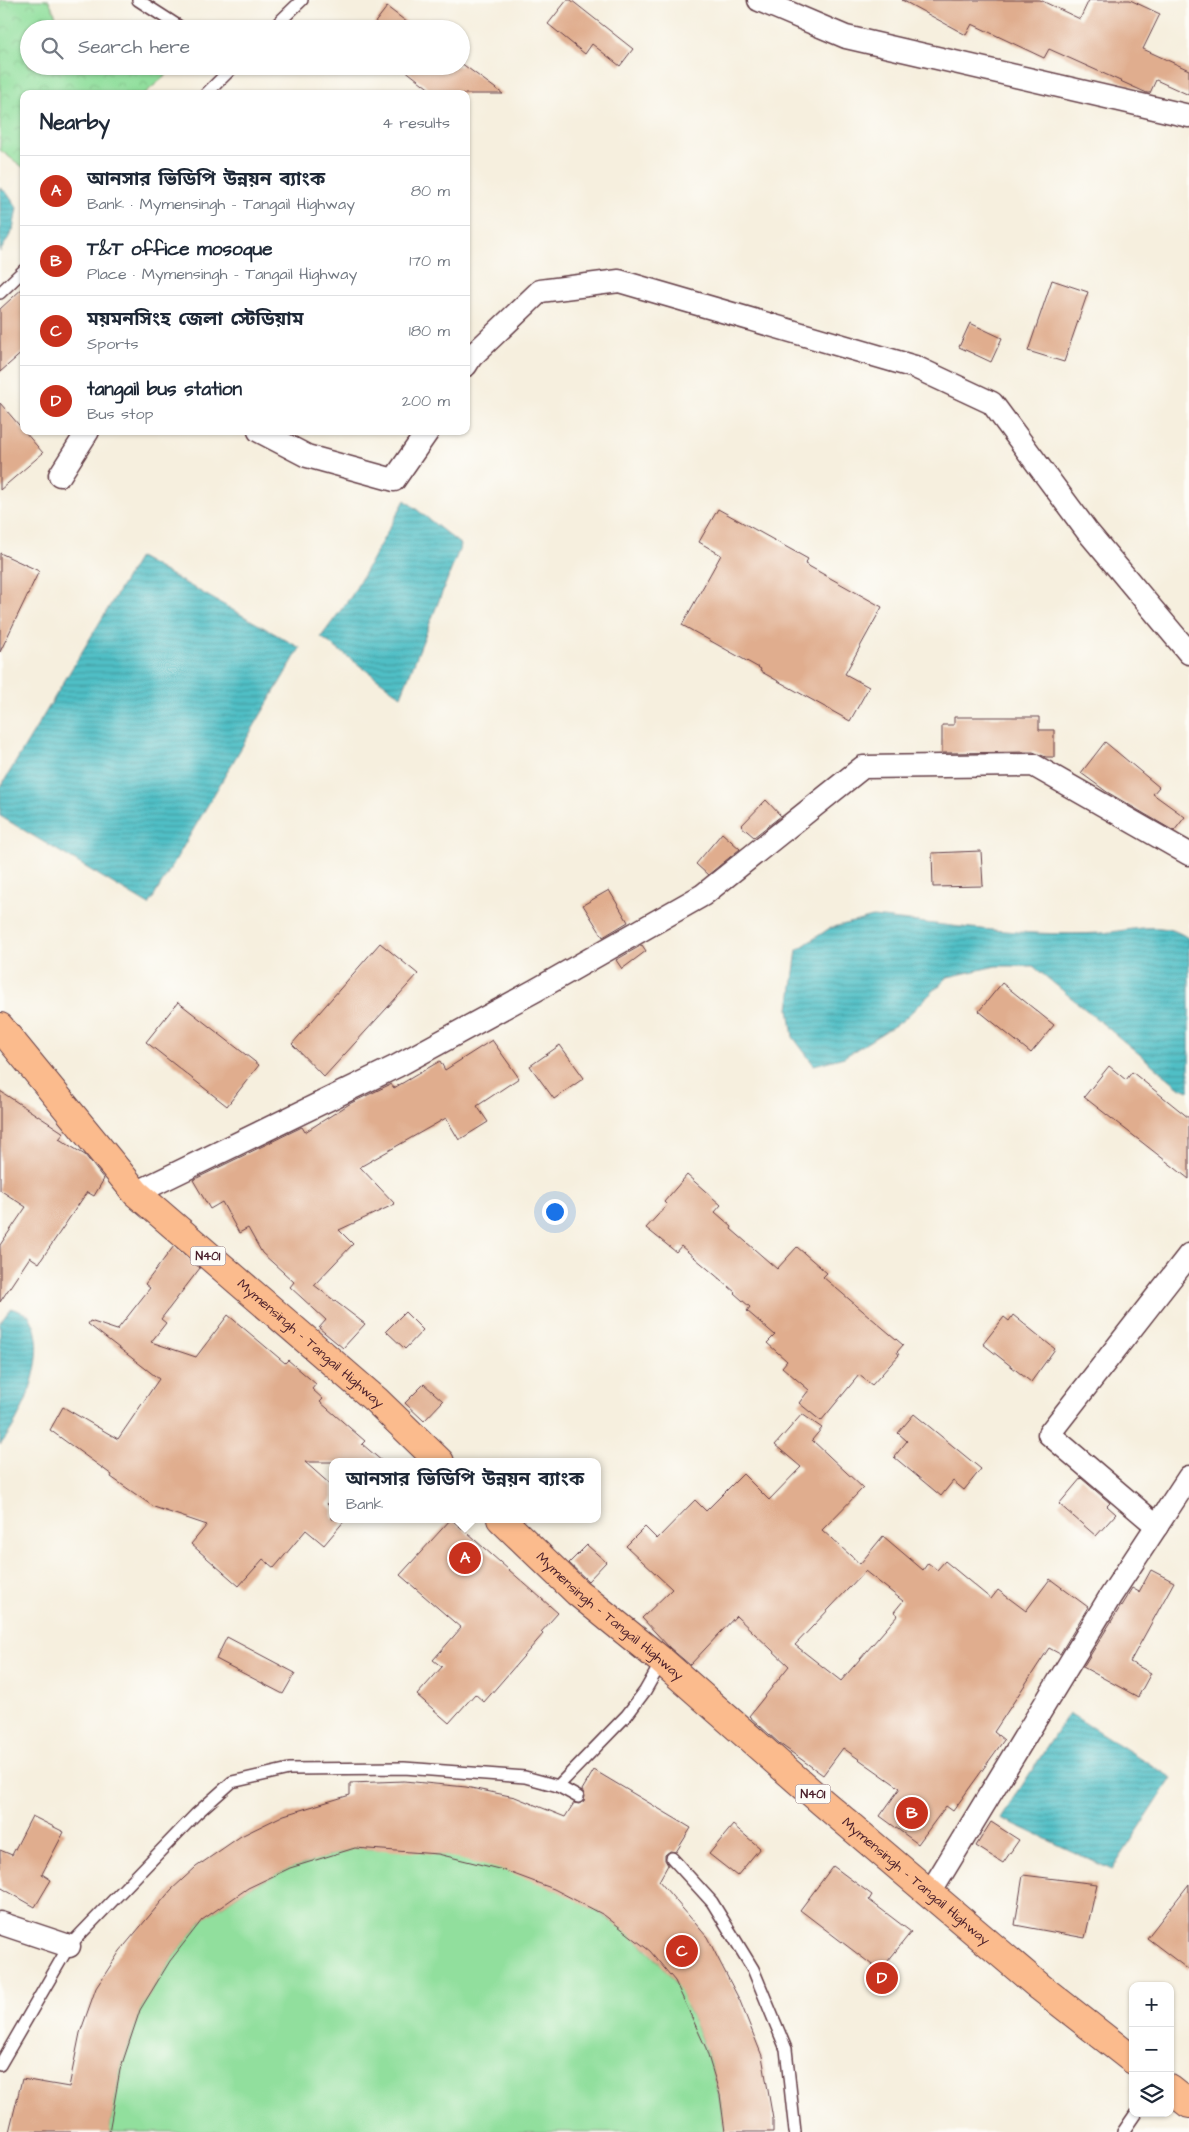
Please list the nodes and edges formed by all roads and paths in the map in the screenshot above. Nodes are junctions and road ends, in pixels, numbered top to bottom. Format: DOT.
graph roads {
  1 [pos="138,0"];
  2 [pos="302,0"];
  3 [pos="759,0"];
  4 [pos="169,20"];
  5 [pos="281,20"];
  6 [pos="225,75"];
  7 [pos="210,90"];
  8 [pos="1189,116"];
  9 [pos="20,274"];
  10 [pos="0,293"];
  11 [pos="470,359"];
  12 [pos="85,435"];
  13 [pos="267,435"];
  14 [pos="425,435"];
  15 [pos="60,475"];
  16 [pos="1189,653"];
  17 [pos="1189,854"];
  18 [pos="0,1027"];
  19 [pos="136,1193"];
  20 [pos="1189,1255"];
  21 [pos="436,1458"];
  22 [pos="1189,1476"];
  23 [pos="505,1523"];
  24 [pos="1157,1526"];
  25 [pos="662,1661"];
  26 [pos="558,1786"];
  27 [pos="578,1797"];
  28 [pos="672,1858"];
  29 [pos="930,1892"];
  30 [pos="0,1923"];
  31 [pos="69,1946"];
  32 [pos="1129,2057"];
  33 [pos="0,2065"];
  34 [pos="1174,2092"];
  35 [pos="1189,2104"];
  36 [pos="1133,2117"];
  37 [pos="795,2132"];
  38 [pos="1123,2132"];
  1 -- 4 [label="lane"];
  2 -- 5 [label="lane"];
  3 -- 8 [label="street"];
  6 -- 7 [label="lane"];
  9 -- 10 [label="lane"];
  11 -- 16 [label="street"];
  12 -- 15 [label="street"];
  13 -- 14 [label="street"];
  17 -- 19 [label="street"];
  18 -- 19 [label="highway, Mymensingh - Tangail Highway / N401"];
  19 -- 21 [label="highway, Mymensingh - Tangail Highway / N401"];
  20 -- 24 [label="street"];
  22 -- 24 [label="street"];
  23 -- 25 [label="highway, Mymensingh - Tangail Highway / N401"];
  24 -- 29 [label="street"];
  25 -- 26 [label="lane"];
  25 -- 29 [label="highway, Mymensingh - Tangail Highway / N401"];
  26 -- 27 [label="lane"];
  26 -- 31 [label="lane"];
  28 -- 37 [label="lane"];
  29 -- 32 [label="highway, Mymensingh - Tangail Highway / N401"];
  30 -- 31 [label="street"];
  31 -- 33 [label="lane"];
  34 -- 35 [label="highway"];
  36 -- 38 [label="lane"];
}
